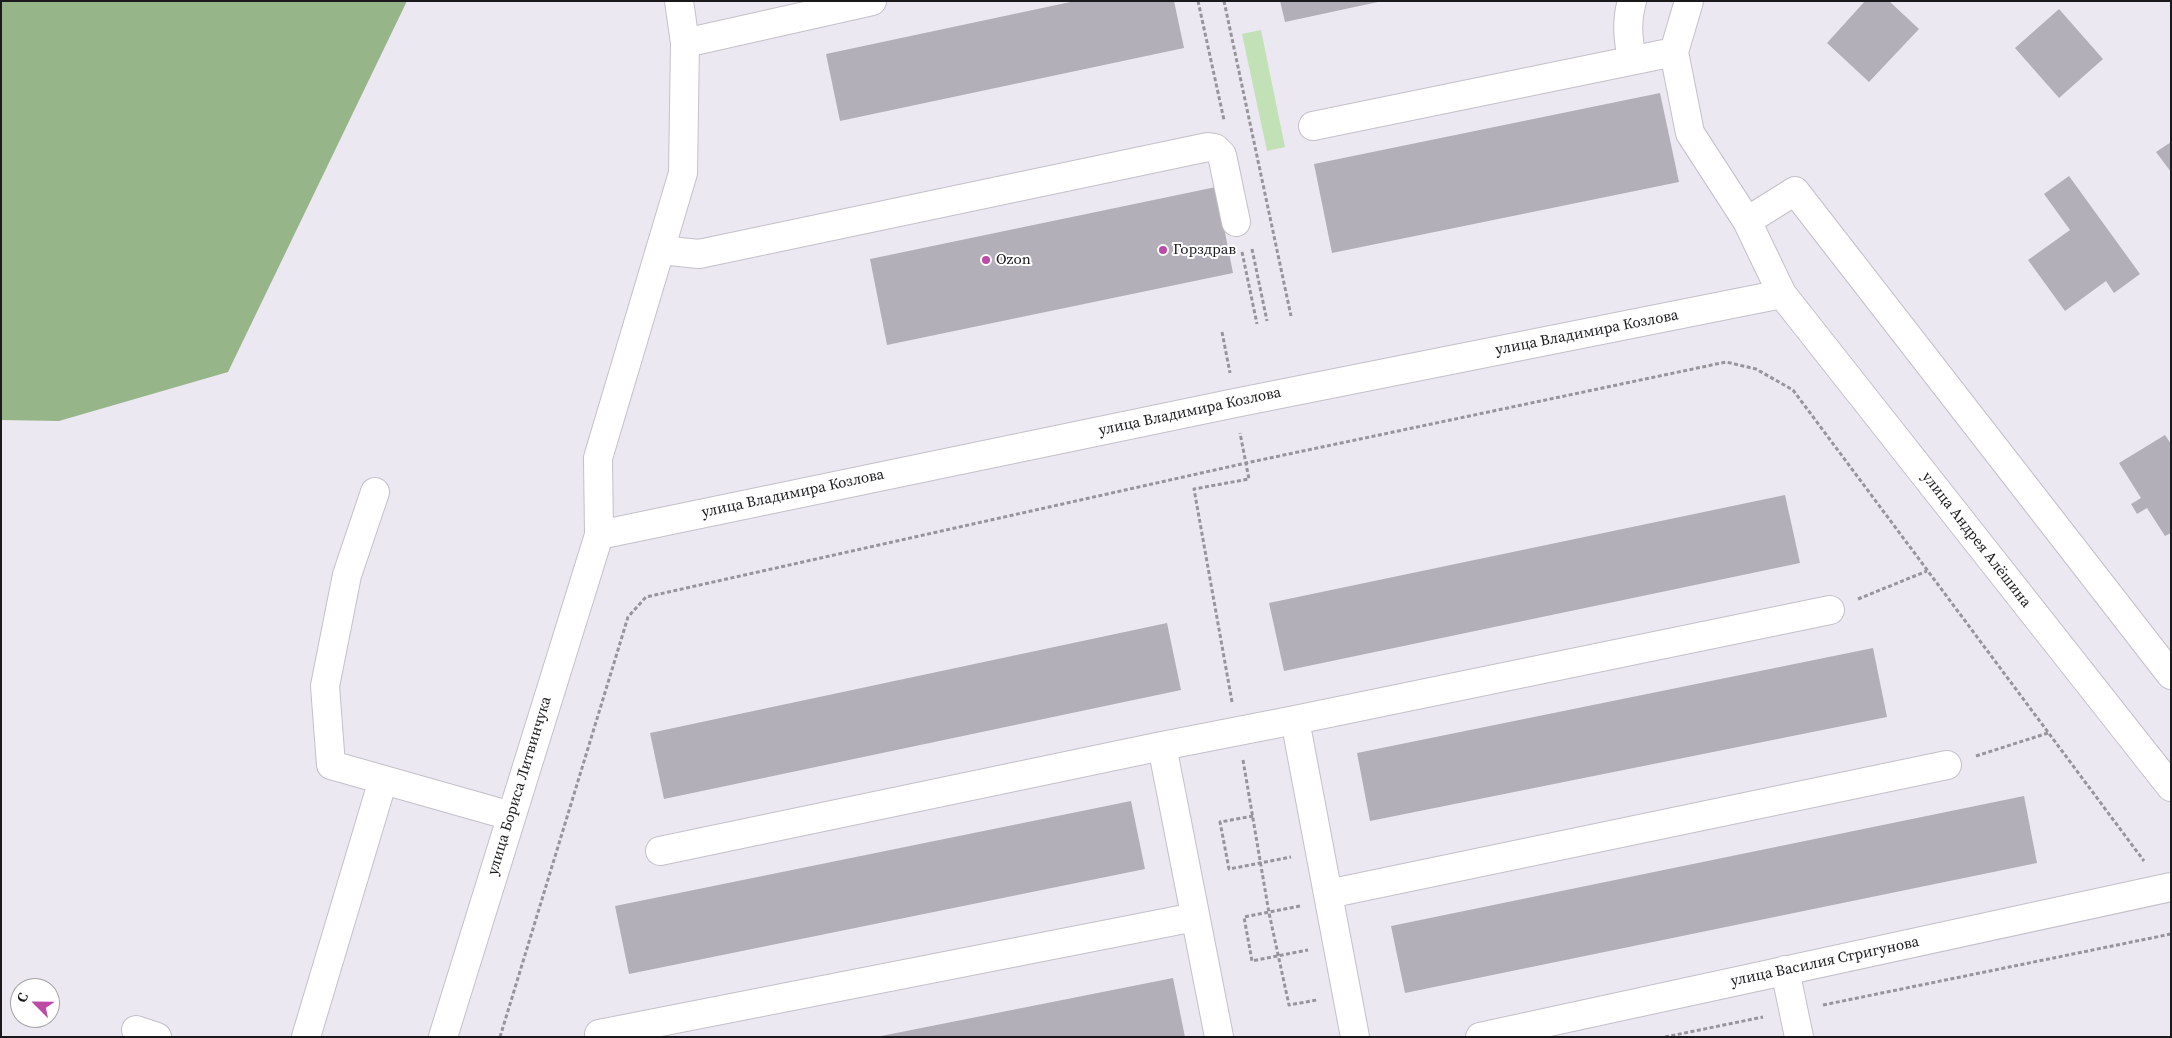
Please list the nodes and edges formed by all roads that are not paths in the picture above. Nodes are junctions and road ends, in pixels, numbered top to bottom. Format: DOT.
graph roads {
  1 [pos="679,1"];
  2 [pos="872,1"];
  3 [pos="1632,1"];
  4 [pos="1689,1"];
  5 [pos="685,44"];
  6 [pos="1674,52"];
  7 [pos="1632,60"];
  8 [pos="1313,126"];
  9 [pos="1747,221"];
  10 [pos="1236,222"];
  11 [pos="660,250"];
  12 [pos="1782,294"];
  13 [pos="375,492"];
  14 [pos="599,535"];
  15 [pos="1830,610"];
  16 [pos="2171,675"];
  17 [pos="1295,720"];
  18 [pos="1162,746"];
  19 [pos="1947,766"];
  20 [pos="384,780"];
  21 [pos="2171,787"];
  22 [pos="511,816"];
  23 [pos="660,851"];
  24 [pos="2168,888"];
  25 [pos="1316,900"];
  26 [pos="1195,917"];
  27 [pos="1785,970"];
  28 [pos="1518,1033"];
  29 [pos="599,1034"];
  30 [pos="306,1037"];
  31 [pos="443,1037"];
  32 [pos="1219,1037"];
  33 [pos="1355,1037"];
  34 [pos="1480,1037"];
  35 [pos="1799,1037"];
  1 -- 5 [label="street, улица Бориса Литвинчука"];
  2 -- 5 [label="street"];
  3 -- 7 [label="street"];
  4 -- 6 [label="street"];
  5 -- 11 [label="street, улица Бориса Литвинчука"];
  6 -- 7 [label="street"];
  6 -- 9 [label="street, улица Андрея Алёшина"];
  7 -- 8 [label="street"];
  9 -- 12 [label="street, улица Андрея Алёшина"];
  9 -- 16 [label="street"];
  10 -- 11 [label="street"];
  11 -- 14 [label="street, улица Бориса Литвинчука"];
  12 -- 14 [label="street, улица Владимира Козлова"];
  12 -- 21 [label="street, улица Андрея Алёшина"];
  13 -- 20 [label="street"];
  14 -- 22 [label="street, улица Бориса Литвинчука"];
  15 -- 17 [label="street"];
  17 -- 18 [label="street"];
  17 -- 25 [label="street"];
  18 -- 23 [label="street"];
  18 -- 26 [label="street"];
  19 -- 25 [label="street"];
  20 -- 22 [label="street"];
  20 -- 30 [label="street"];
  22 -- 31 [label="street, улица Бориса Литвинчука"];
  24 -- 27 [label="street, улица Василия Стригунова"];
  25 -- 33 [label="street"];
  26 -- 29 [label="street"];
  26 -- 32 [label="street"];
  27 -- 28 [label="street, улица Василия Стригунова"];
  27 -- 35 [label="street"];
  28 -- 34 [label="street, улица Василия Стригунова"];
}
